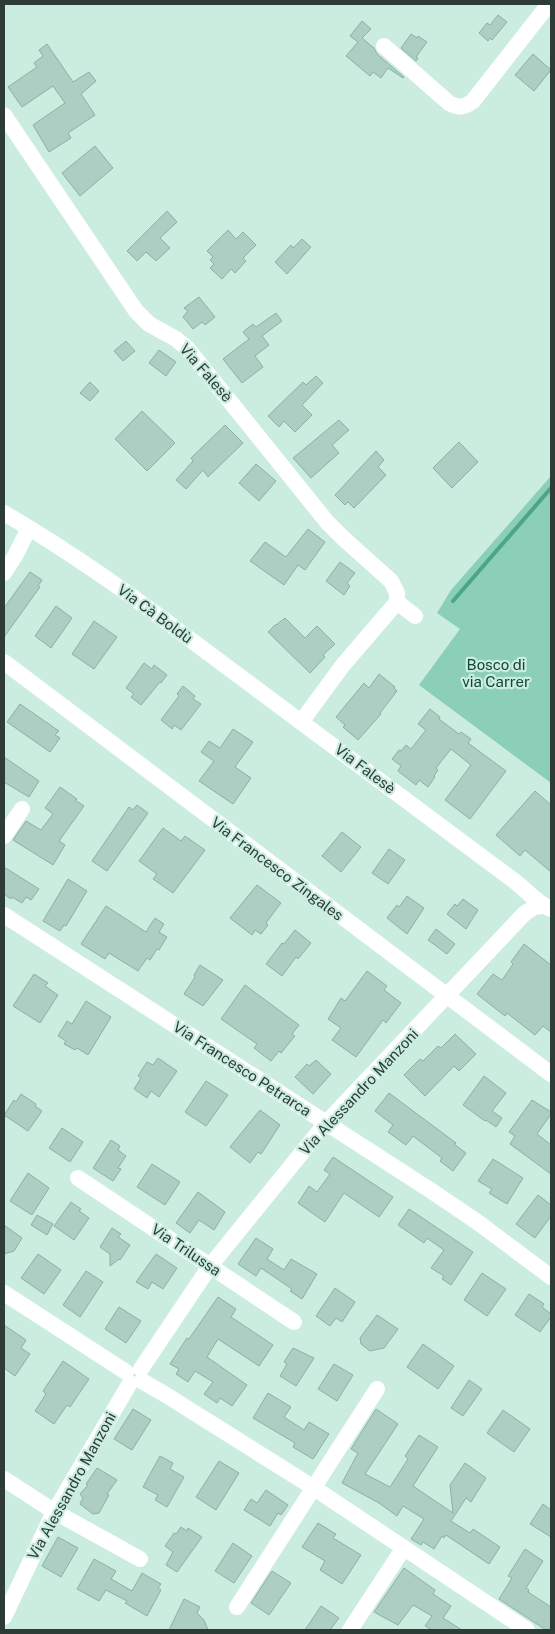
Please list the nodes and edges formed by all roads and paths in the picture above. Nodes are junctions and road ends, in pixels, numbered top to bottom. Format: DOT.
graph roads {
  1 [pos="549,4"];
  2 [pos="384,46"];
  3 [pos="4,115"];
  4 [pos="4,513"];
  5 [pos="29,528"];
  6 [pos="4,574"];
  7 [pos="397,602"];
  8 [pos="415,616"];
  9 [pos="4,662"];
  10 [pos="301,722"];
  11 [pos="22,809"];
  12 [pos="4,836"];
  13 [pos="547,907"];
  14 [pos="4,915"];
  15 [pos="448,997"];
  16 [pos="551,1074"];
  17 [pos="326,1123"];
  18 [pos="78,1178"];
  19 [pos="210,1266"];
  20 [pos="551,1277"];
  21 [pos="4,1293"];
  22 [pos="294,1322"];
  23 [pos="134,1376"];
  24 [pos="377,1388"];
  25 [pos="4,1479"];
  26 [pos="314,1488"];
  27 [pos="55,1512"];
  28 [pos="403,1549"];
  29 [pos="140,1559"];
  30 [pos="236,1607"];
  31 [pos="4,1617"];
  32 [pos="350,1630"];
  33 [pos="527,1630"];
  1 -- 2 [label="street"];
  3 -- 7 [label="street, Via Falesè"];
  4 -- 5 [label="street, Via Cà Boldù"];
  5 -- 6 [label="street"];
  5 -- 10 [label="street, Via Cà Boldù"];
  7 -- 8 [label="street"];
  7 -- 10 [label="street"];
  9 -- 15 [label="street, Via Francesco Zingales"];
  10 -- 13 [label="street, Via Falesè"];
  11 -- 12 [label="street"];
  13 -- 15 [label="street, Via Alessandro Manzoni"];
  14 -- 17 [label="street, Via Francesco Petrarca"];
  15 -- 16 [label="street, Via Francesco Zingales"];
  15 -- 17 [label="street, Via Alessandro Manzoni"];
  17 -- 19 [label="street, Via Alessandro Manzoni"];
  17 -- 20 [label="street, Via Francesco Petrarca"];
  18 -- 19 [label="street, Via Trilussa"];
  19 -- 22 [label="street, Via Trilussa"];
  19 -- 23 [label="street, Via Alessandro Manzoni"];
  21 -- 23 [label="street"];
  23 -- 26 [label="street"];
  23 -- 27 [label="street, Via Alessandro Manzoni"];
  24 -- 26 [label="street"];
  25 -- 27 [label="street"];
  26 -- 28 [label="street"];
  26 -- 30 [label="street"];
  27 -- 29 [label="street"];
  27 -- 31 [label="street, Via Alessandro Manzoni"];
  28 -- 32 [label="street"];
  28 -- 33 [label="street"];
}
